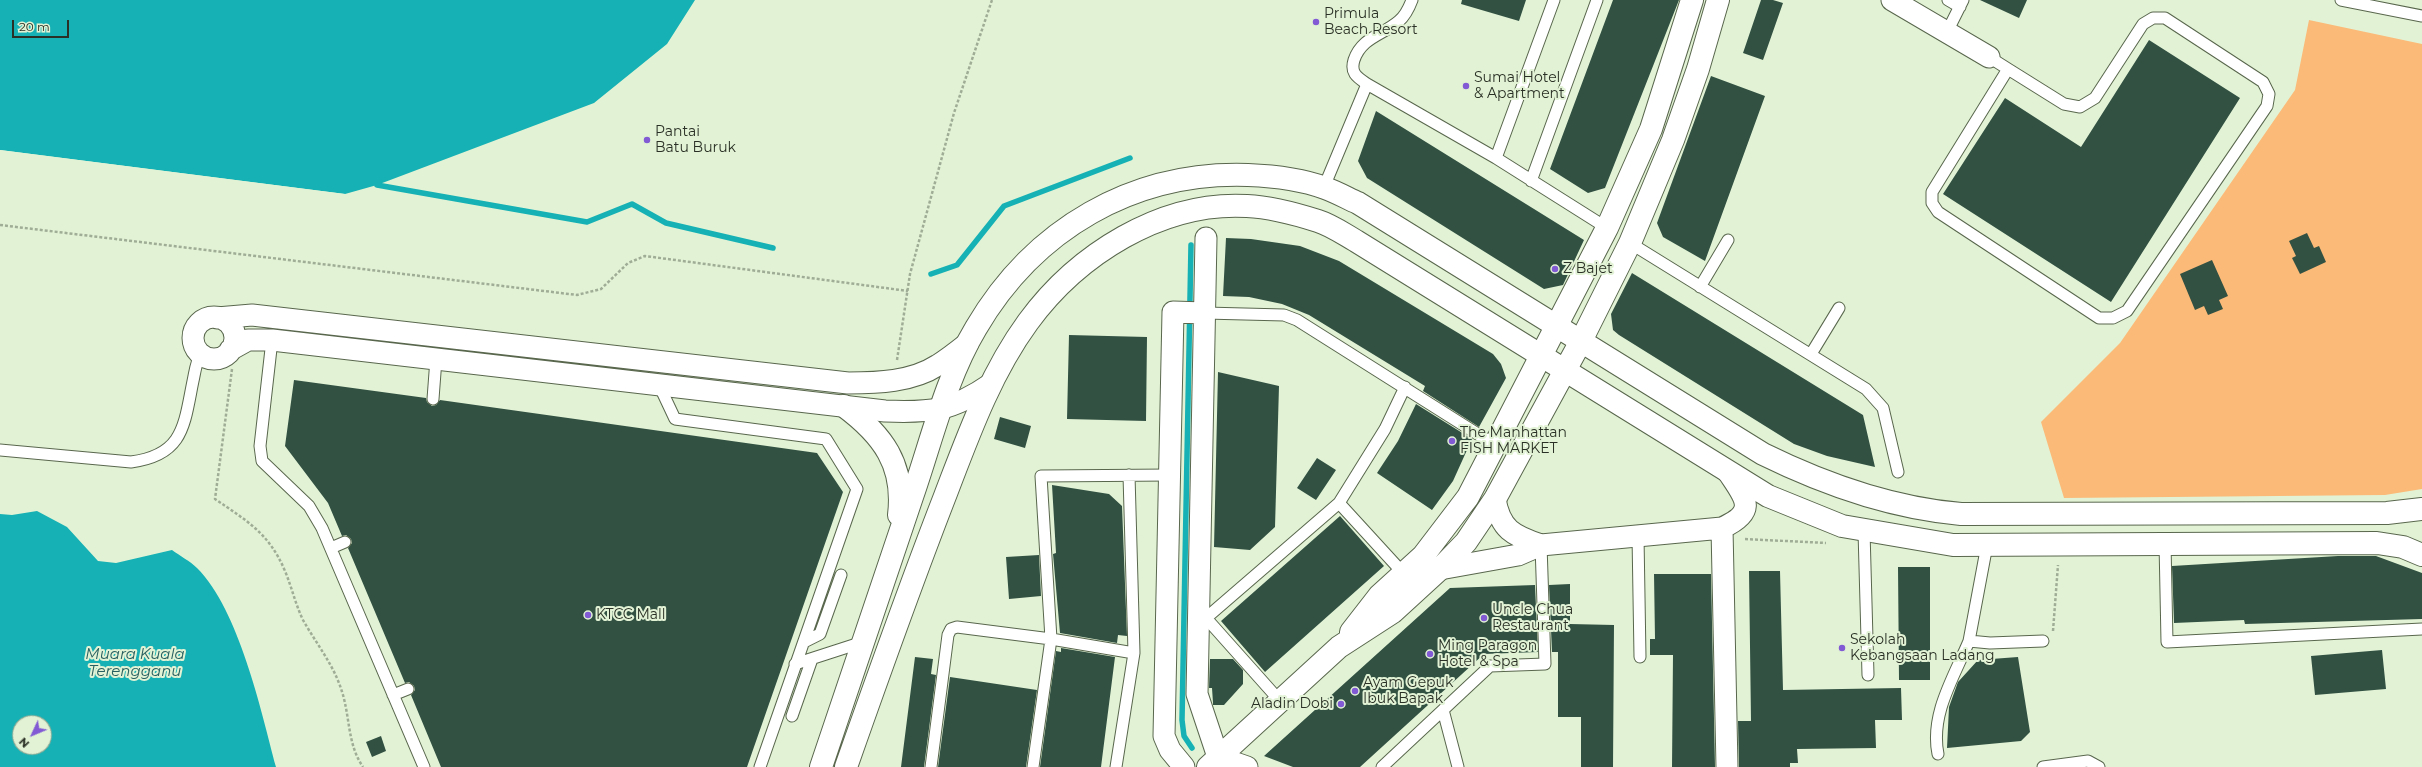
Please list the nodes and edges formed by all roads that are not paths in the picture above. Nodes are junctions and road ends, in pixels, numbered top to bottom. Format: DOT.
graph roads {
  1 [pos="1412,0"];
  2 [pos="1554,0"];
  3 [pos="1597,0"];
  4 [pos="1692,0"];
  5 [pos="1718,0"];
  6 [pos="1892,0"];
  7 [pos="1948,0"];
  8 [pos="2341,0"];
  9 [pos="1962,3"];
  10 [pos="2422,16"];
  11 [pos="1947,32"];
  12 [pos="1989,57"];
  13 [pos="2008,69"];
  14 [pos="1367,84"];
  15 [pos="1496,158"];
  16 [pos="1531,181"];
  17 [pos="1324,187"];
  18 [pos="1607,228"];
  19 [pos="1206,238"];
  20 [pos="1728,240"];
  21 [pos="1630,243"];
  22 [pos="1700,287"];
  23 [pos="1839,308"];
  24 [pos="1205,313"];
  25 [pos="217,318"];
  26 [pos="1557,327"];
  27 [pos="272,340"];
  28 [pos="1581,341"];
  29 [pos="968,343"];
  30 [pos="200,354"];
  31 [pos="1811,354"];
  32 [pos="1542,356"];
  33 [pos="232,358"];
  34 [pos="436,359"];
  35 [pos="1564,371"];
  36 [pos="990,384"];
  37 [pos="659,385"];
  38 [pos="1405,387"];
  39 [pos="433,399"];
  40 [pos="844,406"];
  41 [pos="942,409"];
  42 [pos="1495,445"];
  43 [pos="0,450"];
  44 [pos="1728,472"];
  45 [pos="1898,472"];
  46 [pos="1129,475"];
  47 [pos="1170,475"];
  48 [pos="1495,499"];
  49 [pos="1339,503"];
  50 [pos="2422,509"];
  51 [pos="1864,531"];
  52 [pos="1723,533"];
  53 [pos="1638,536"];
  54 [pos="345,542"];
  55 [pos="2165,543"];
  56 [pos="1987,544"];
  57 [pos="1541,545"];
  58 [pos="331,548"];
  59 [pos="894,552"];
  60 [pos="2422,555"];
  61 [pos="1440,569"];
  62 [pos="1404,574"];
  63 [pos="841,575"];
  64 [pos="1203,619"];
  65 [pos="2422,629"];
  66 [pos="1051,639"];
  67 [pos="1969,640"];
  68 [pos="2043,641"];
  69 [pos="804,642"];
  70 [pos="863,642"];
  71 [pos="1339,647"];
  72 [pos="1134,653"];
  73 [pos="1640,657"];
  74 [pos="812,659"];
  75 [pos="795,664"];
  76 [pos="1868,675"];
  77 [pos="408,689"];
  78 [pos="393,695"];
  79 [pos="1280,701"];
  80 [pos="1443,710"];
  81 [pos="792,716"];
  82 [pos="1938,754"];
  83 [pos="1213,762"];
  84 [pos="424,767"];
  85 [pos="760,767"];
  86 [pos="820,767"];
  87 [pos="846,767"];
  88 [pos="930,767"];
  89 [pos="1033,767"];
  90 [pos="1116,767"];
  91 [pos="1184,767"];
  92 [pos="1247,767"];
  93 [pos="1382,767"];
  94 [pos="1458,767"];
  95 [pos="1727,767"];
  96 [pos="2043,767"];
  97 [pos="2099,767"];
  1 -- 14 [label="lane"];
  2 -- 15 [label="lane"];
  3 -- 16 [label="lane"];
  4 -- 18 [label="main road"];
  5 -- 21 [label="main road"];
  6 -- 11 [label="street"];
  7 -- 9 [label="lane"];
  8 -- 10 [label="lane"];
  9 -- 11 [label="lane"];
  11 -- 12 [label="street"];
  12 -- 13 [label="lane"];
  13 -- 13 [label="lane"];
  14 -- 15 [label="lane"];
  14 -- 17 [label="lane"];
  15 -- 16 [label="lane"];
  16 -- 18 [label="lane"];
  17 -- 26 [label="main road"];
  17 -- 29 [label="main road"];
  18 -- 26 [label="main road"];
  19 -- 24 [label="street"];
  20 -- 22 [label="lane"];
  21 -- 22 [label="lane"];
  21 -- 28 [label="main road"];
  22 -- 31 [label="lane"];
  23 -- 31 [label="lane"];
  24 -- 38 [label="lane"];
  24 -- 47 [label="street"];
  24 -- 64 [label="street"];
  25 -- 29 [label="street"];
  25 -- 30 [label="street"];
  25 -- 33 [label="street"];
  26 -- 28 [label="main road"];
  26 -- 32 [label="main road"];
  27 -- 33 [label="street"];
  27 -- 34 [label="street"];
  27 -- 58 [label="lane"];
  28 -- 35 [label="main road"];
  28 -- 50 [label="main road"];
  29 -- 41 [label="main road"];
  30 -- 33 [label="street"];
  30 -- 43 [label="lane"];
  31 -- 45 [label="lane"];
  32 -- 35 [label="main road"];
  32 -- 36 [label="main road"];
  32 -- 42 [label="main road"];
  34 -- 37 [label="street"];
  34 -- 39 [label="lane"];
  35 -- 44 [label="main road"];
  35 -- 48 [label="main road"];
  36 -- 41 [label="street"];
  36 -- 87 [label="main road"];
  37 -- 40 [label="street"];
  37 -- 69 [label="lane"];
  38 -- 42 [label="lane"];
  38 -- 49 [label="lane"];
  40 -- 41 [label="street"];
  40 -- 59 [label="main road"];
  41 -- 59 [label="main road"];
  42 -- 62 [label="main road"];
  44 -- 51 [label="main road"];
  44 -- 52 [label="street"];
  46 -- 47 [label="lane"];
  46 -- 66 [label="lane"];
  46 -- 72 [label="lane"];
  47 -- 91 [label="street"];
  48 -- 57 [label="street"];
  48 -- 61 [label="main road"];
  49 -- 62 [label="lane"];
  49 -- 64 [label="lane"];
  51 -- 56 [label="main road"];
  51 -- 76 [label="lane"];
  52 -- 53 [label="street"];
  52 -- 95 [label="street"];
  53 -- 57 [label="street"];
  53 -- 73 [label="lane"];
  54 -- 58 [label="lane"];
  55 -- 56 [label="main road"];
  55 -- 60 [label="main road"];
  55 -- 65 [label="lane"];
  56 -- 67 [label="lane"];
  57 -- 61 [label="street"];
  57 -- 80 [label="lane"];
  58 -- 78 [label="lane"];
  59 -- 70 [label="main road"];
  61 -- 71 [label="main road"];
  62 -- 71 [label="main road"];
  63 -- 69 [label="lane"];
  64 -- 79 [label="lane"];
  64 -- 83 [label="street"];
  66 -- 72 [label="lane"];
  66 -- 88 [label="lane"];
  66 -- 89 [label="lane"];
  67 -- 68 [label="lane"];
  67 -- 82 [label="lane"];
  69 -- 75 [label="lane"];
  70 -- 74 [label="lane"];
  70 -- 86 [label="main road"];
  71 -- 79 [label="main road"];
  72 -- 90 [label="lane"];
  74 -- 75 [label="lane"];
  74 -- 81 [label="lane"];
  75 -- 85 [label="lane"];
  77 -- 78 [label="lane"];
  78 -- 84 [label="lane"];
  79 -- 83 [label="main road"];
  80 -- 93 [label="lane"];
  80 -- 94 [label="lane"];
  83 -- 92 [label="street"];
  96 -- 97 [label="lane"];
}
